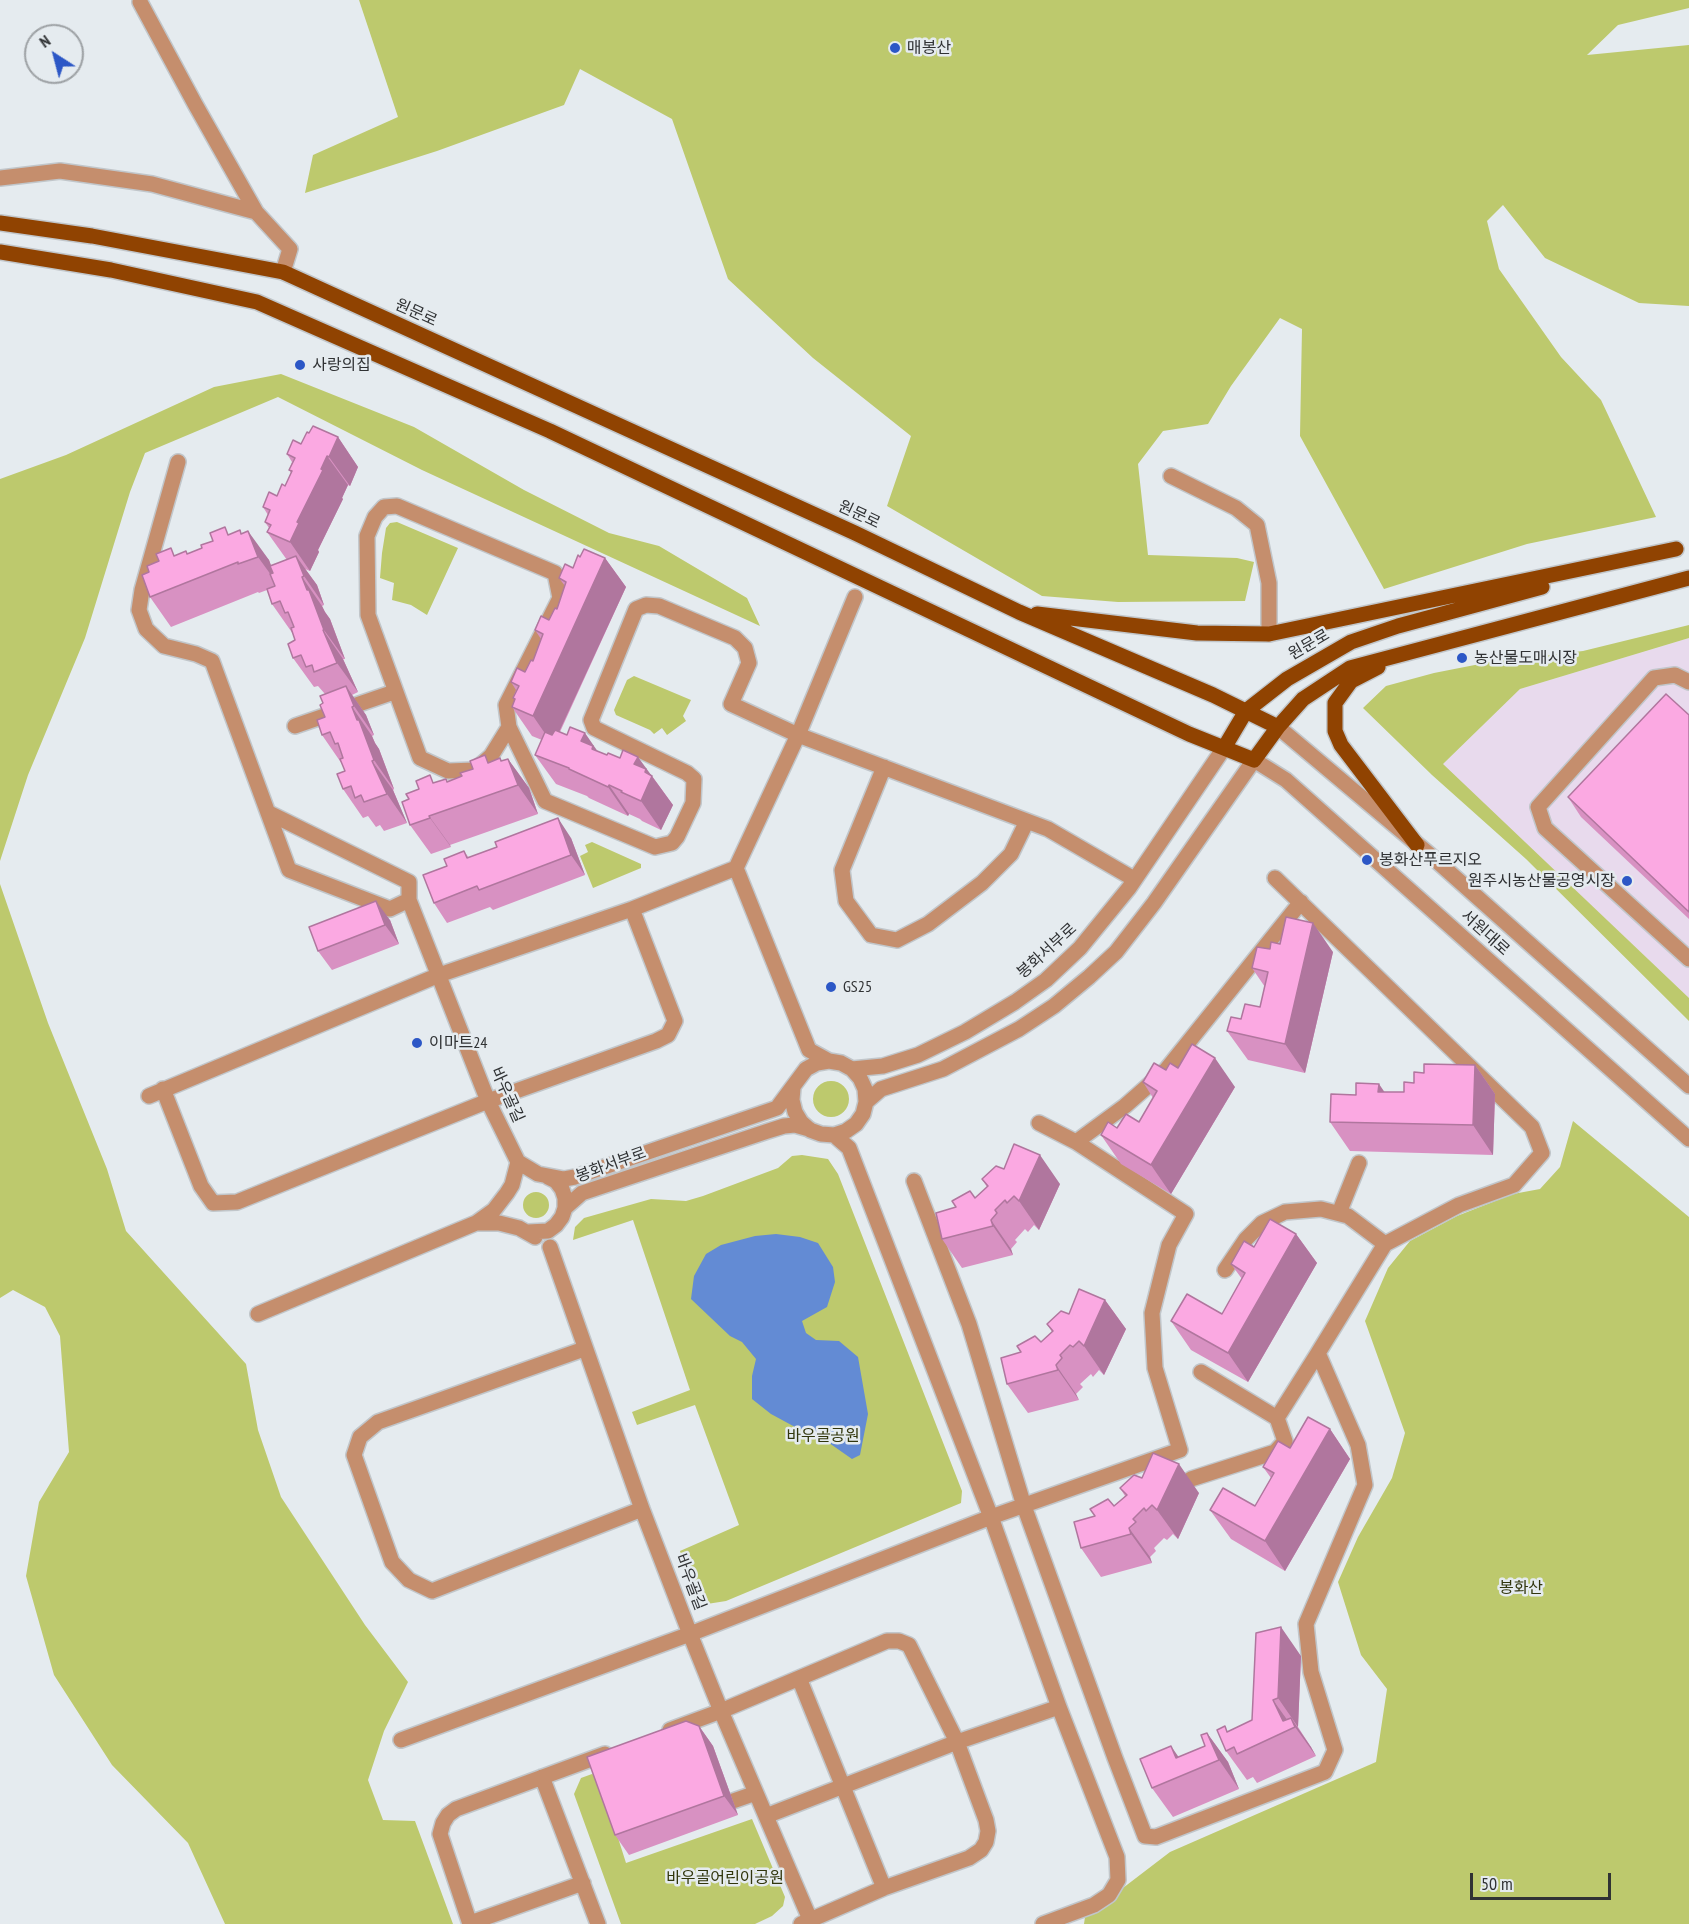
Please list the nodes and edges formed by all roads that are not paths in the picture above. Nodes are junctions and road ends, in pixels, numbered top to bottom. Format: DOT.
graph roads {
  1 [pos="140,2"];
  2 [pos="0,178"];
  3 [pos="256,212"];
  4 [pos="0,223"];
  5 [pos="0,252"];
  6 [pos="283,273"];
  7 [pos="178,462"];
  8 [pos="1170,476"];
  9 [pos="1683,547"];
  10 [pos="1689,578"];
  11 [pos="855,597"];
  12 [pos="1019,612"];
  13 [pos="1269,634"];
  14 [pos="1401,654"];
  15 [pos="1689,682"];
  16 [pos="394,692"];
  17 [pos="1246,711"];
  18 [pos="295,726"];
  19 [pos="509,727"];
  20 [pos="1278,727"];
  21 [pos="798,735"];
  22 [pos="1224,748"];
  23 [pos="1254,760"];
  24 [pos="884,767"];
  25 [pos="270,813"];
  26 [pos="578,816"];
  27 [pos="1027,821"];
  28 [pos="556,824"];
  29 [pos="306,830"];
  30 [pos="1417,845"];
  31 [pos="736,868"];
  32 [pos="289,870"];
  33 [pos="1275,878"];
  34 [pos="1134,879"];
  35 [pos="409,900"];
  36 [pos="1301,902"];
  37 [pos="632,909"];
  38 [pos="1689,959"];
  39 [pos="439,975"];
  40 [pos="809,1050"];
  41 [pos="829,1061"];
  42 [pos="852,1069"];
  43 [pos="796,1083"];
  44 [pos="1689,1086"];
  45 [pos="163,1089"];
  46 [pos="148,1096"];
  47 [pos="488,1101"];
  48 [pos="866,1102"];
  49 [pos="1039,1123"];
  50 [pos="856,1124"];
  51 [pos="810,1130"];
  52 [pos="834,1135"];
  53 [pos="1689,1138"];
  54 [pos="1076,1142"];
  55 [pos="849,1148"];
  56 [pos="518,1162"];
  57 [pos="1359,1162"];
  58 [pos="543,1175"];
  59 [pos="914,1181"];
  60 [pos="510,1189"];
  61 [pos="565,1208"];
  62 [pos="1339,1213"];
  63 [pos="476,1223"];
  64 [pos="556,1225"];
  65 [pos="524,1230"];
  66 [pos="1385,1244"];
  67 [pos="550,1247"];
  68 [pos="1225,1270"];
  69 [pos="258,1314"];
  70 [pos="584,1349"];
  71 [pos="1318,1353"];
  72 [pos="1201,1372"];
  73 [pos="1277,1418"];
  74 [pos="1191,1479"];
  75 [pos="1024,1506"];
  76 [pos="642,1509"];
  77 [pos="991,1517"];
  78 [pos="690,1634"];
  79 [pos="799,1678"];
  80 [pos="1059,1707"];
  81 [pos="721,1711"];
  82 [pos="660,1734"];
  83 [pos="401,1740"];
  84 [pos="957,1742"];
  85 [pos="619,1749"];
  86 [pos="542,1777"];
  87 [pos="842,1786"];
  88 [pos="756,1793"];
  89 [pos="733,1802"];
  90 [pos="766,1816"];
  91 [pos="582,1883"];
  92 [pos="884,1888"];
  93 [pos="808,1923"];
  94 [pos="470,1924"];
  95 [pos="598,1924"];
  96 [pos="1042,1924"];
  1 -- 3 [label="street"];
  2 -- 3 [label="street"];
  3 -- 6 [label="street"];
  4 -- 6 [label="main road, 원문로"];
  5 -- 22 [label="main road"];
  6 -- 12 [label="main road, 원문로"];
  7 -- 25 [label="street"];
  8 -- 13 [label="street"];
  9 -- 13 [label="main road"];
  9 -- 17 [label="main road, 원문로"];
  10 -- 14 [label="main road"];
  11 -- 21 [label="street"];
  12 -- 13 [label="main road"];
  12 -- 17 [label="main road, 원문로"];
  14 -- 20 [label="main road"];
  14 -- 30 [label="main road"];
  15 -- 38 [label="street"];
  16 -- 18 [label="street"];
  16 -- 19 [label="street"];
  16 -- 19 [label="street"];
  17 -- 20 [label="main road"];
  17 -- 22 [label="main road"];
  19 -- 26 [label="street"];
  20 -- 23 [label="main road"];
  20 -- 30 [label="street, 서원대로"];
  21 -- 24 [label="street"];
  21 -- 26 [label="street"];
  21 -- 31 [label="street"];
  22 -- 23 [label="main road"];
  22 -- 34 [label="street, 봉화서부로"];
  23 -- 48 [label="street"];
  23 -- 53 [label="street, 서원대로"];
  24 -- 27 [label="street"];
  24 -- 27 [label="street"];
  25 -- 29 [label="street"];
  25 -- 32 [label="street"];
  26 -- 28 [label="street"];
  27 -- 34 [label="street"];
  29 -- 32 [label="street"];
  29 -- 35 [label="street, 바우골길"];
  30 -- 44 [label="street, 서원대로"];
  31 -- 37 [label="street"];
  31 -- 40 [label="street"];
  32 -- 35 [label="street"];
  33 -- 36 [label="street"];
  34 -- 42 [label="street, 봉화서부로"];
  35 -- 39 [label="street, 바우골길"];
  36 -- 54 [label="street"];
  36 -- 66 [label="street"];
  37 -- 39 [label="street"];
  37 -- 47 [label="street"];
  39 -- 45 [label="street"];
  39 -- 47 [label="street, 바우골길"];
  40 -- 41 [label="street"];
  40 -- 43 [label="street"];
  41 -- 42 [label="street"];
  41 -- 43 [label="street"];
  42 -- 48 [label="street"];
  43 -- 51 [label="street"];
  43 -- 58 [label="street"];
  45 -- 46 [label="street"];
  45 -- 47 [label="street"];
  47 -- 56 [label="street, 바우골길"];
  48 -- 50 [label="street"];
  49 -- 54 [label="street"];
  50 -- 52 [label="street"];
  50 -- 55 [label="street"];
  51 -- 52 [label="street"];
  51 -- 61 [label="street, 봉화서부로"];
  52 -- 55 [label="street"];
  54 -- 75 [label="street"];
  55 -- 77 [label="street"];
  56 -- 58 [label="street"];
  56 -- 60 [label="street"];
  57 -- 62 [label="street"];
  58 -- 60 [label="street"];
  58 -- 61 [label="street"];
  59 -- 75 [label="street"];
  60 -- 63 [label="street"];
  60 -- 65 [label="street"];
  61 -- 64 [label="street"];
  62 -- 66 [label="street"];
  62 -- 68 [label="street"];
  63 -- 65 [label="street"];
  63 -- 69 [label="street"];
  64 -- 65 [label="street"];
  64 -- 67 [label="street"];
  65 -- 67 [label="street"];
  66 -- 71 [label="street"];
  67 -- 70 [label="street, 바우골길"];
  70 -- 76 [label="street, 바우골길"];
  70 -- 76 [label="street"];
  71 -- 73 [label="street"];
  71 -- 75 [label="street"];
  72 -- 73 [label="street"];
  73 -- 74 [label="street"];
  75 -- 77 [label="street"];
  76 -- 78 [label="street, 바우골길"];
  77 -- 78 [label="street"];
  77 -- 80 [label="street"];
  78 -- 81 [label="street, 바우골길"];
  78 -- 83 [label="street"];
  79 -- 81 [label="street"];
  79 -- 84 [label="street"];
  79 -- 87 [label="street"];
  80 -- 84 [label="street"];
  80 -- 96 [label="street"];
  81 -- 82 [label="street"];
  81 -- 88 [label="street, 바우골길"];
  84 -- 87 [label="street"];
  84 -- 92 [label="street"];
  85 -- 86 [label="street"];
  86 -- 91 [label="street"];
  86 -- 94 [label="street"];
  87 -- 90 [label="street"];
  87 -- 92 [label="street"];
  88 -- 89 [label="street"];
  88 -- 90 [label="street, 바우골길"];
  90 -- 93 [label="street, 바우골길"];
  91 -- 94 [label="street"];
  91 -- 95 [label="street"];
  92 -- 93 [label="street"];
}
